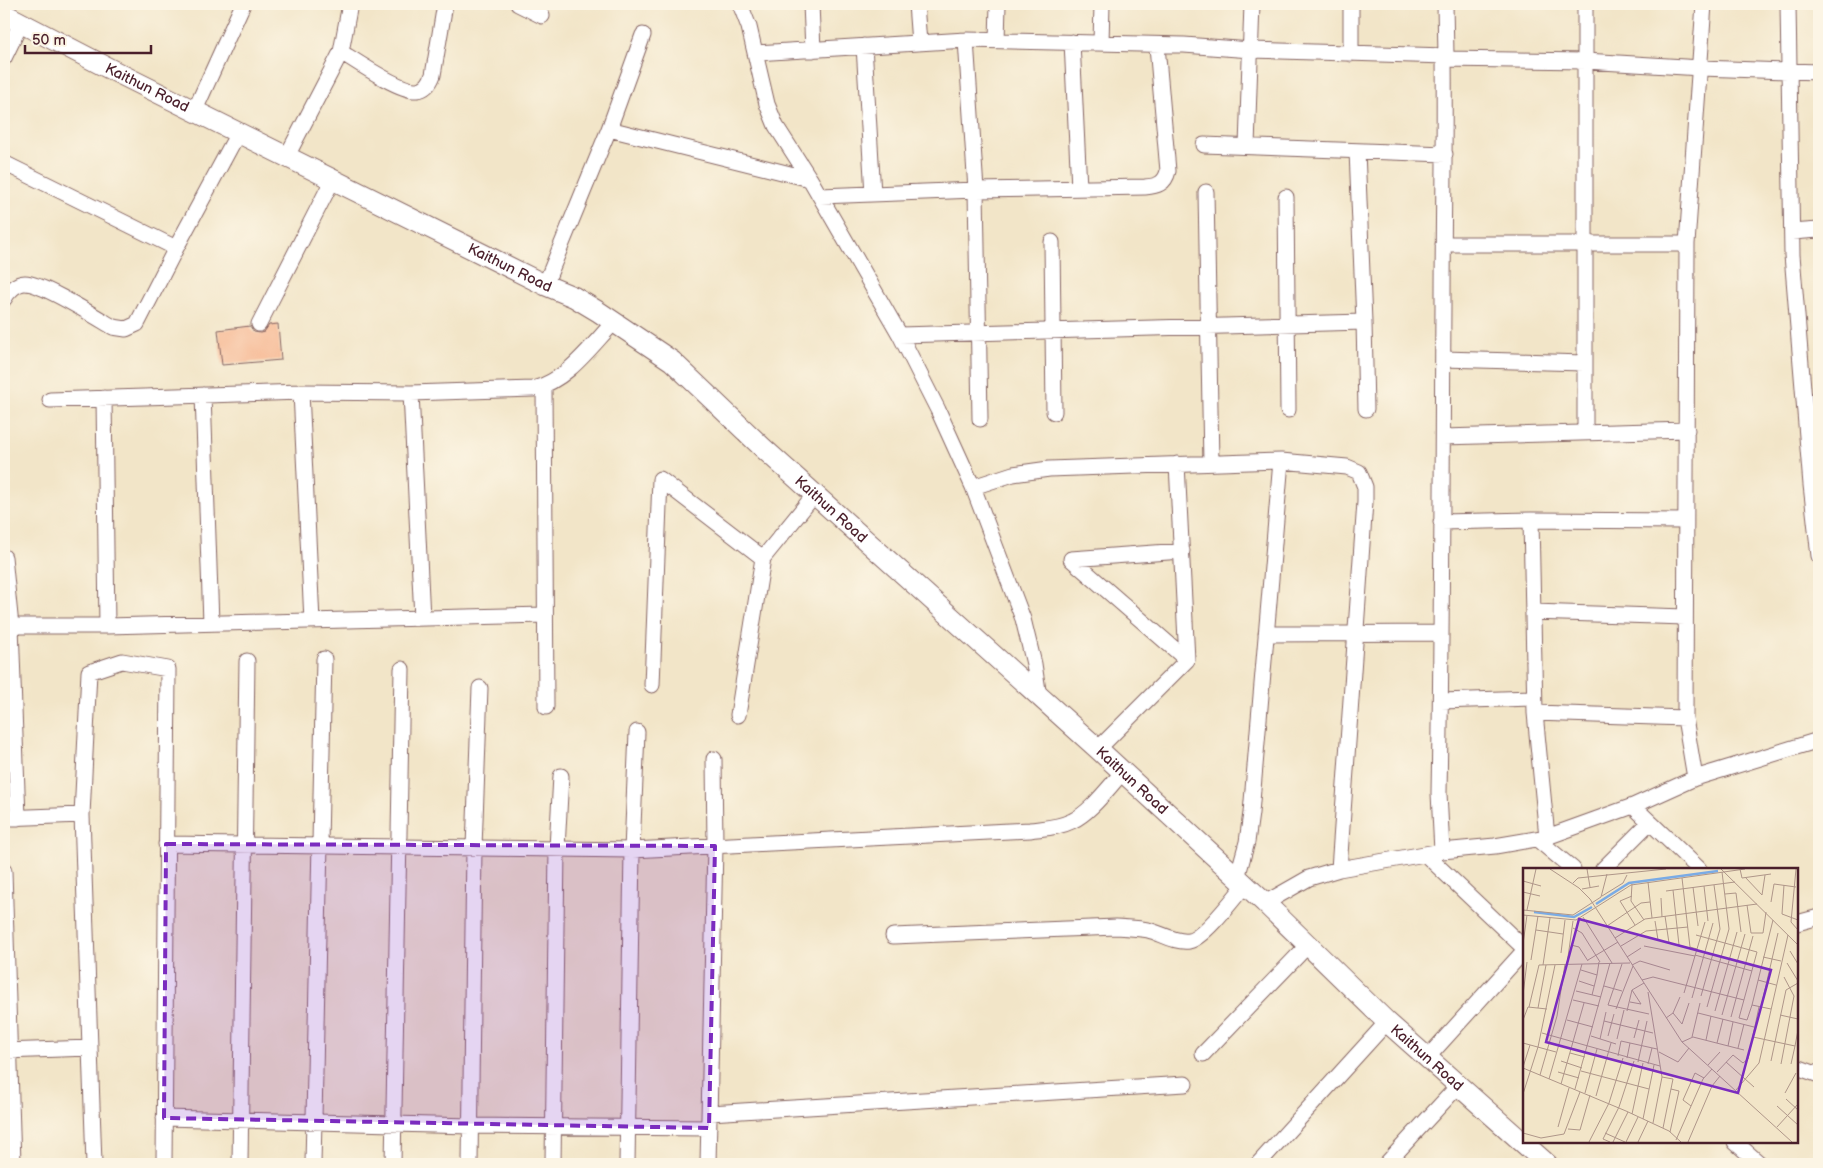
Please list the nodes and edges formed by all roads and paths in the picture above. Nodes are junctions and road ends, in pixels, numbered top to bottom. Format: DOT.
graph roads {
  1 [pos="243,4"];
  2 [pos="350,4"];
  3 [pos="445,4"];
  4 [pos="518,4"];
  5 [pos="740,4"];
  6 [pos="811,4"];
  7 [pos="916,4"];
  8 [pos="998,4"];
  9 [pos="1102,4"];
  10 [pos="1252,4"];
  11 [pos="1351,4"];
  12 [pos="1445,4"];
  13 [pos="1585,4"];
  14 [pos="1704,4"];
  15 [pos="1788,4"];
  16 [pos="542,16"];
  17 [pos="12,18"];
  18 [pos="643,34"];
  19 [pos="966,40"];
  20 [pos="996,41"];
  21 [pos="1072,42"];
  22 [pos="919,43"];
  23 [pos="1101,43"];
  24 [pos="864,46"];
  25 [pos="1157,46"];
  26 [pos="813,50"];
  27 [pos="1251,50"];
  28 [pos="341,52"];
  29 [pos="755,53"];
  30 [pos="1352,54"];
  31 [pos="4,58"];
  32 [pos="1445,58"];
  33 [pos="1585,61"];
  34 [pos="1701,68"];
  35 [pos="1789,72"];
  36 [pos="1819,72"];
  37 [pos="195,110"];
  38 [pos="609,129"];
  39 [pos="238,133"];
  40 [pos="1204,145"];
  41 [pos="1247,146"];
  42 [pos="1357,151"];
  43 [pos="1445,154"];
  44 [pos="287,156"];
  45 [pos="4,164"];
  46 [pos="332,179"];
  47 [pos="810,179"];
  48 [pos="1079,188"];
  49 [pos="976,190"];
  50 [pos="1206,192"];
  51 [pos="873,194"];
  52 [pos="820,196"];
  53 [pos="1286,197"];
  54 [pos="1819,230"];
  55 [pos="1792,232"];
  56 [pos="1052,242"];
  57 [pos="1443,244"];
  58 [pos="1584,244"];
  59 [pos="1687,244"];
  60 [pos="176,248"];
  61 [pos="545,285"];
  62 [pos="4,299"];
  63 [pos="615,321"];
  64 [pos="1364,322"];
  65 [pos="259,324"];
  66 [pos="1287,324"];
  67 [pos="1208,326"];
  68 [pos="1053,331"];
  69 [pos="979,333"];
  70 [pos="900,335"];
  71 [pos="1443,359"];
  72 [pos="1584,363"];
  73 [pos="544,386"];
  74 [pos="301,392"];
  75 [pos="411,393"];
  76 [pos="202,395"];
  77 [pos="104,398"];
  78 [pos="50,400"];
  79 [pos="1366,409"];
  80 [pos="1288,410"];
  81 [pos="1054,412"];
  82 [pos="980,418"];
  83 [pos="1687,430"];
  84 [pos="1585,432"];
  85 [pos="1443,438"];
  86 [pos="1281,461"];
  87 [pos="1211,463"];
  88 [pos="1177,464"];
  89 [pos="973,488"];
  90 [pos="815,494"];
  91 [pos="1531,520"];
  92 [pos="1685,521"];
  93 [pos="1441,522"];
  94 [pos="1182,552"];
  95 [pos="1819,556"];
  96 [pos="4,557"];
  97 [pos="763,558"];
  98 [pos="1532,612"];
  99 [pos="545,615"];
  100 [pos="1685,617"];
  101 [pos="422,618"];
  102 [pos="312,621"];
  103 [pos="211,623"];
  104 [pos="11,626"];
  105 [pos="107,626"];
  106 [pos="1356,633"];
  107 [pos="1441,633"];
  108 [pos="1266,634"];
  109 [pos="324,659"];
  110 [pos="1187,660"];
  111 [pos="247,661"];
  112 [pos="402,669"];
  113 [pos="652,685"];
  114 [pos="480,688"];
  115 [pos="1039,697"];
  116 [pos="1441,701"];
  117 [pos="1534,706"];
  118 [pos="546,708"];
  119 [pos="738,715"];
  120 [pos="1685,718"];
  121 [pos="637,732"];
  122 [pos="1819,740"];
  123 [pos="1098,749"];
  124 [pos="714,758"];
  125 [pos="1122,773"];
  126 [pos="561,776"];
  127 [pos="1695,778"];
  128 [pos="1633,806"];
  129 [pos="82,814"];
  130 [pos="11,818"];
  131 [pos="1650,822"];
  132 [pos="1542,838"];
  133 [pos="166,844"];
  134 [pos="244,845"];
  135 [pos="319,846"];
  136 [pos="715,846"];
  137 [pos="399,847"];
  138 [pos="474,848"];
  139 [pos="557,848"];
  140 [pos="632,850"];
  141 [pos="1442,851"];
  142 [pos="1425,854"];
  143 [pos="1572,868"];
  144 [pos="1604,868"];
  145 [pos="1698,868"];
  146 [pos="1339,870"];
  147 [pos="4,871"];
  148 [pos="1241,882"];
  149 [pos="1265,903"];
  150 [pos="1819,917"];
  151 [pos="1798,923"];
  152 [pos="893,936"];
  153 [pos="1308,945"];
  154 [pos="1523,949"];
  155 [pos="1523,951"];
  156 [pos="1387,1022"];
  157 [pos="90,1048"];
  158 [pos="6,1051"];
  159 [pos="1203,1054"];
  160 [pos="1427,1058"];
  161 [pos="1798,1067"];
  162 [pos="1819,1075"];
  163 [pos="1185,1084"];
  164 [pos="1458,1086"];
  165 [pos="710,1113"];
  166 [pos="164,1118"];
  167 [pos="241,1120"];
  168 [pos="313,1122"];
  169 [pos="394,1124"];
  170 [pos="471,1126"];
  171 [pos="554,1127"];
  172 [pos="627,1128"];
  173 [pos="710,1128"];
  174 [pos="1523,1143"];
  175 [pos="1523,1143"];
  176 [pos="1736,1143"];
  177 [pos="13,1164"];
  178 [pos="94,1164"];
  179 [pos="164,1164"];
  180 [pos="240,1164"];
  181 [pos="313,1164"];
  182 [pos="394,1164"];
  183 [pos="470,1164"];
  184 [pos="553,1164"];
  185 [pos="627,1164"];
  186 [pos="708,1164"];
  187 [pos="1258,1164"];
  188 [pos="1386,1164"];
  189 [pos="1547,1164"];
  190 [pos="1760,1164"];
  1 -- 37 [label="street"];
  2 -- 28 [label="street"];
  3 -- 28 [label="street"];
  4 -- 16 [label="street"];
  5 -- 29 [label="street"];
  6 -- 26 [label="street"];
  7 -- 22 [label="street"];
  8 -- 20 [label="street"];
  9 -- 23 [label="street"];
  10 -- 27 [label="street"];
  11 -- 30 [label="street"];
  12 -- 32 [label="street"];
  13 -- 33 [label="street"];
  14 -- 34 [label="street"];
  15 -- 35 [label="street"];
  17 -- 31 [label="street"];
  17 -- 37 [label="street, Kaithun Road"];
  18 -- 38 [label="street"];
  19 -- 20 [label="street"];
  19 -- 22 [label="street"];
  19 -- 49 [label="street"];
  20 -- 21 [label="street"];
  21 -- 23 [label="street"];
  21 -- 48 [label="street"];
  22 -- 24 [label="street"];
  23 -- 25 [label="street"];
  24 -- 26 [label="street"];
  24 -- 51 [label="street"];
  25 -- 27 [label="street"];
  25 -- 48 [label="street"];
  26 -- 29 [label="street"];
  27 -- 30 [label="street"];
  27 -- 41 [label="street"];
  28 -- 44 [label="street"];
  29 -- 47 [label="street"];
  30 -- 32 [label="street"];
  32 -- 33 [label="street"];
  32 -- 43 [label="street"];
  33 -- 34 [label="street"];
  33 -- 58 [label="street"];
  34 -- 35 [label="street"];
  34 -- 59 [label="street"];
  35 -- 36 [label="street"];
  35 -- 55 [label="street"];
  37 -- 39 [label="street, Kaithun Road"];
  38 -- 47 [label="street"];
  38 -- 61 [label="street"];
  39 -- 44 [label="street, Kaithun Road"];
  39 -- 60 [label="street"];
  40 -- 41 [label="street"];
  41 -- 42 [label="street"];
  42 -- 43 [label="street"];
  42 -- 64 [label="street"];
  43 -- 57 [label="street"];
  44 -- 46 [label="street, Kaithun Road"];
  45 -- 60 [label="street"];
  46 -- 61 [label="street, Kaithun Road"];
  46 -- 65 [label="street"];
  47 -- 52 [label="street"];
  48 -- 49 [label="street"];
  49 -- 51 [label="street"];
  49 -- 69 [label="street"];
  50 -- 67 [label="street"];
  51 -- 52 [label="street"];
  52 -- 70 [label="street"];
  53 -- 66 [label="street"];
  54 -- 55 [label="street"];
  55 -- 95 [label="street"];
  56 -- 68 [label="street"];
  57 -- 58 [label="street"];
  57 -- 71 [label="street"];
  58 -- 59 [label="street"];
  58 -- 72 [label="street"];
  59 -- 83 [label="street"];
  60 -- 62 [label="street"];
  61 -- 63 [label="street, Kaithun Road"];
  63 -- 73 [label="street"];
  63 -- 90 [label="street, Kaithun Road"];
  64 -- 66 [label="street"];
  64 -- 79 [label="street"];
  66 -- 67 [label="street"];
  66 -- 80 [label="street"];
  67 -- 68 [label="street"];
  67 -- 87 [label="street"];
  68 -- 69 [label="street"];
  68 -- 81 [label="street"];
  69 -- 70 [label="street"];
  69 -- 82 [label="street"];
  70 -- 89 [label="street"];
  71 -- 72 [label="street"];
  71 -- 85 [label="street"];
  72 -- 84 [label="street"];
  73 -- 75 [label="street"];
  73 -- 99 [label="street"];
  74 -- 75 [label="street"];
  74 -- 76 [label="street"];
  74 -- 102 [label="street"];
  75 -- 101 [label="street"];
  76 -- 77 [label="street"];
  76 -- 103 [label="street"];
  77 -- 78 [label="street"];
  77 -- 105 [label="street"];
  83 -- 84 [label="street"];
  83 -- 92 [label="street"];
  84 -- 85 [label="street"];
  85 -- 93 [label="street"];
  86 -- 87 [label="street"];
  86 -- 106 [label="street"];
  86 -- 108 [label="street"];
  87 -- 88 [label="street"];
  88 -- 89 [label="street"];
  88 -- 94 [label="street"];
  89 -- 115 [label="street"];
  90 -- 97 [label="street"];
  90 -- 115 [label="street, Kaithun Road"];
  91 -- 92 [label="street"];
  91 -- 93 [label="street"];
  91 -- 98 [label="street"];
  92 -- 100 [label="street"];
  93 -- 107 [label="street"];
  94 -- 110 [label="street"];
  94 -- 110 [label="street"];
  96 -- 104 [label="street"];
  97 -- 113 [label="street"];
  97 -- 119 [label="street"];
  98 -- 100 [label="street"];
  98 -- 117 [label="street"];
  99 -- 101 [label="street"];
  99 -- 118 [label="street"];
  100 -- 120 [label="street"];
  101 -- 102 [label="street"];
  102 -- 103 [label="street"];
  103 -- 105 [label="street"];
  104 -- 105 [label="street"];
  104 -- 130 [label="street"];
  106 -- 107 [label="street"];
  106 -- 108 [label="street"];
  106 -- 146 [label="street"];
  107 -- 116 [label="street"];
  108 -- 148 [label="street"];
  109 -- 135 [label="street"];
  110 -- 123 [label="street"];
  111 -- 134 [label="street"];
  112 -- 137 [label="street"];
  114 -- 138 [label="street"];
  115 -- 123 [label="street, Kaithun Road"];
  116 -- 117 [label="street"];
  116 -- 141 [label="street"];
  117 -- 120 [label="street"];
  117 -- 132 [label="street"];
  120 -- 127 [label="street"];
  121 -- 140 [label="street"];
  122 -- 127 [label="street"];
  123 -- 125 [label="street, Kaithun Road"];
  124 -- 136 [label="street"];
  125 -- 136 [label="street"];
  125 -- 148 [label="street, Kaithun Road"];
  126 -- 139 [label="street"];
  127 -- 128 [label="street"];
  128 -- 131 [label="street"];
  128 -- 132 [label="street"];
  129 -- 130 [label="street"];
  129 -- 133 [label="street"];
  129 -- 157 [label="street"];
  131 -- 144 [label="street"];
  131 -- 145 [label="street"];
  132 -- 141 [label="street"];
  132 -- 143 [label="street"];
  133 -- 134 [label="street"];
  133 -- 166 [label="street"];
  134 -- 135 [label="street"];
  134 -- 167 [label="street"];
  135 -- 137 [label="street"];
  135 -- 168 [label="street"];
  136 -- 140 [label="street"];
  136 -- 165 [label="street"];
  137 -- 138 [label="street"];
  137 -- 169 [label="street"];
  138 -- 139 [label="street"];
  138 -- 170 [label="street"];
  139 -- 140 [label="street"];
  139 -- 171 [label="street"];
  140 -- 172 [label="street"];
  141 -- 142 [label="street"];
  142 -- 146 [label="street"];
  142 -- 154 [label="street"];
  146 -- 149 [label="street"];
  147 -- 158 [label="street"];
  148 -- 149 [label="street, Kaithun Road"];
  148 -- 152 [label="street"];
  149 -- 153 [label="street, Kaithun Road"];
  150 -- 151 [label="street"];
  153 -- 156 [label="street, Kaithun Road"];
  153 -- 159 [label="street"];
  155 -- 160 [label="street"];
  156 -- 160 [label="street, Kaithun Road"];
  156 -- 187 [label="street"];
  157 -- 158 [label="street"];
  157 -- 178 [label="street"];
  158 -- 177 [label="street"];
  160 -- 164 [label="street, Kaithun Road"];
  161 -- 162 [label="street"];
  163 -- 165 [label="street"];
  164 -- 174 [label="street, Kaithun Road"];
  164 -- 188 [label="street"];
  165 -- 173 [label="street"];
  166 -- 167 [label="street"];
  166 -- 179 [label="street"];
  167 -- 168 [label="street"];
  167 -- 180 [label="street"];
  168 -- 169 [label="street"];
  168 -- 181 [label="street"];
  169 -- 170 [label="street"];
  169 -- 182 [label="street"];
  170 -- 171 [label="street"];
  170 -- 183 [label="street"];
  171 -- 172 [label="street"];
  171 -- 184 [label="street"];
  172 -- 173 [label="street"];
  172 -- 185 [label="street"];
  173 -- 186 [label="street"];
  175 -- 189 [label="street, Kaithun Road"];
  176 -- 190 [label="street"];
}
